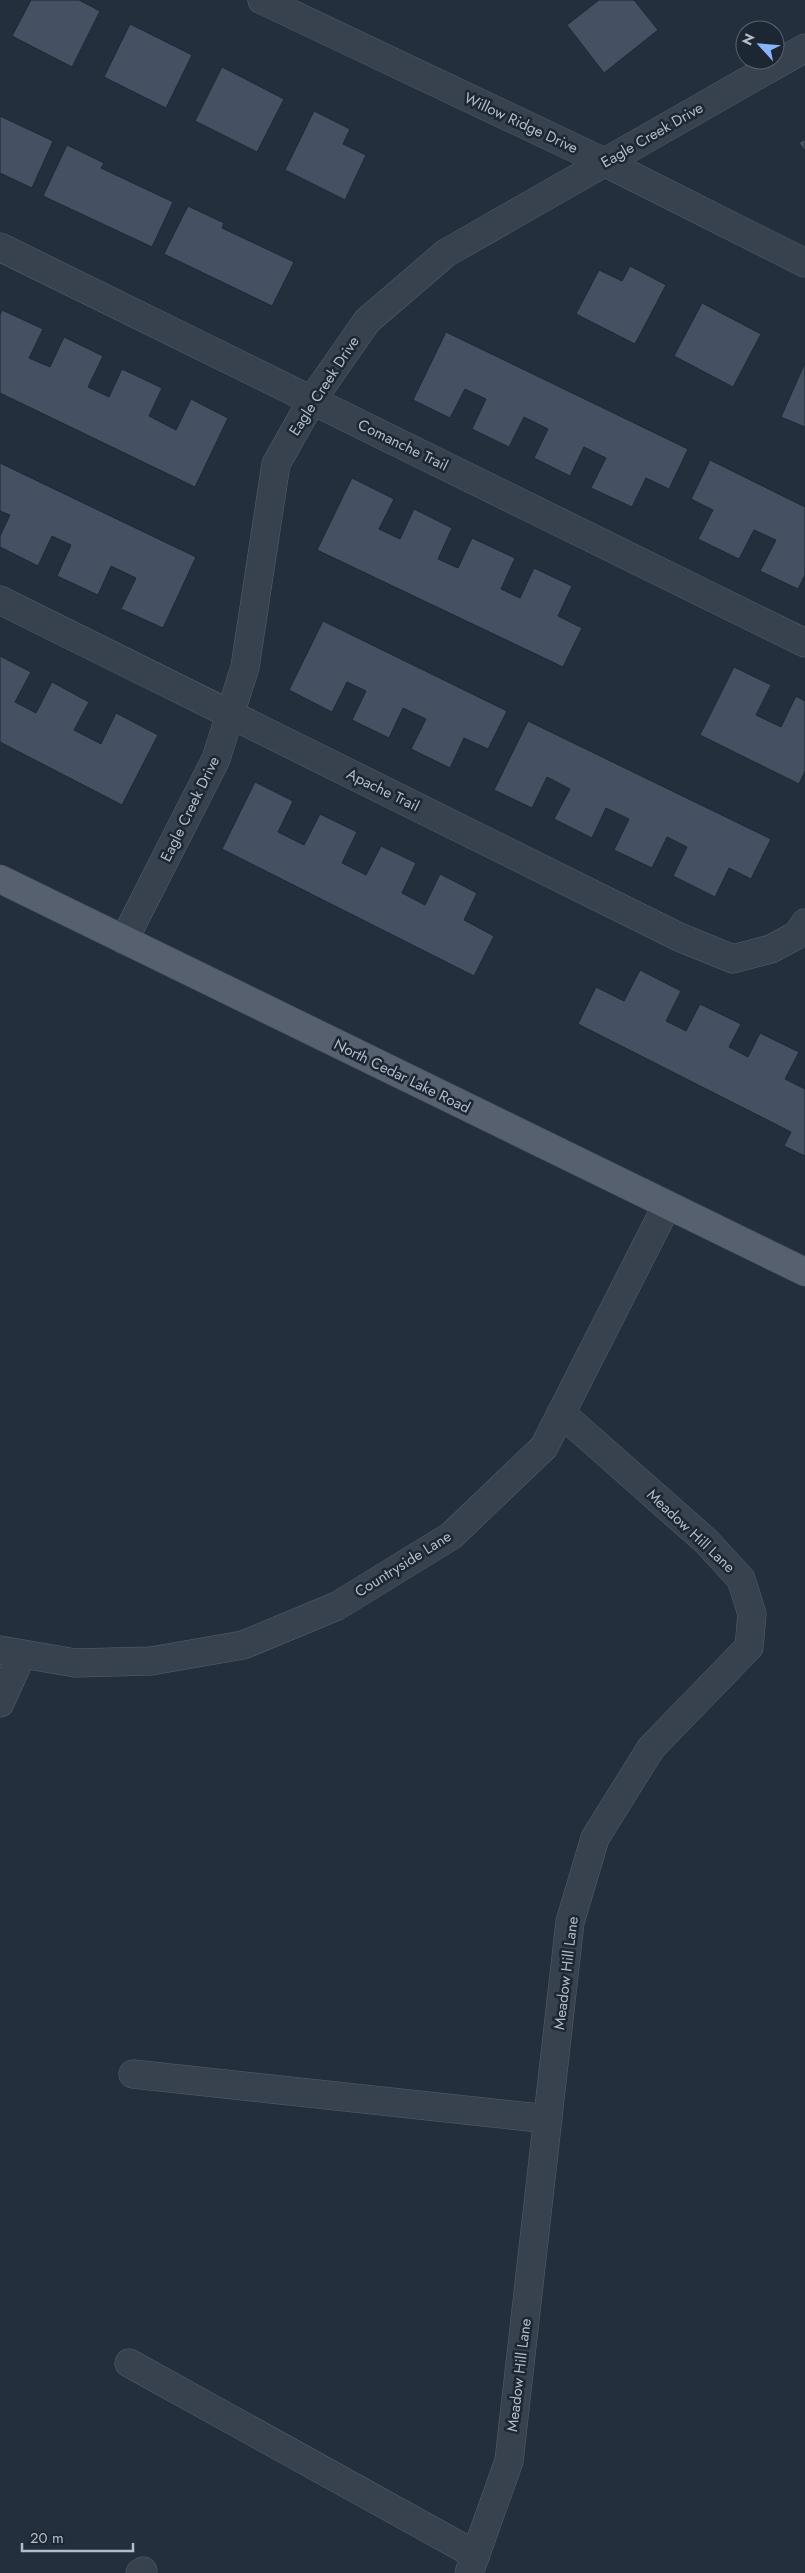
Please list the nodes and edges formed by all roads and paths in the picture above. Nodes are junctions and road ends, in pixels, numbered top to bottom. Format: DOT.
graph roads {
  1 [pos="262,0"];
  2 [pos="805,48"];
  3 [pos="604,162"];
  4 [pos="0,247"];
  5 [pos="805,263"];
  6 [pos="312,400"];
  7 [pos="0,600"];
  8 [pos="805,643"];
  9 [pos="230,714"];
  10 [pos="0,878"];
  11 [pos="805,923"];
  12 [pos="124,940"];
  13 [pos="667,1205"];
  14 [pos="805,1272"];
  15 [pos="561,1413"];
  16 [pos="11,1652"];
  17 [pos="0,1703"];
  18 [pos="133,2074"];
  19 [pos="548,2119"];
  20 [pos="129,2363"];
  21 [pos="473,2564"];
  1 -- 3 [label="street, Willow Ridge Drive"];
  2 -- 3 [label="street, Eagle Creek Drive"];
  3 -- 5 [label="street, Willow Ridge Drive"];
  3 -- 6 [label="street, Eagle Creek Drive"];
  4 -- 6 [label="street, Comanche Trail"];
  6 -- 8 [label="street, Comanche Trail"];
  6 -- 9 [label="street, Eagle Creek Drive"];
  7 -- 9 [label="street, Apache Trail"];
  9 -- 11 [label="street, Apache Trail"];
  9 -- 12 [label="street, Eagle Creek Drive"];
  10 -- 12 [label="main road, North Cedar Lake Road"];
  12 -- 13 [label="main road, North Cedar Lake Road"];
  13 -- 14 [label="main road, North Cedar Lake Road"];
  13 -- 15 [label="street, Countryside Lane"];
  15 -- 16 [label="street, Countryside Lane"];
  15 -- 19 [label="street, Meadow Hill Lane"];
  16 -- 17 [label="street"];
  18 -- 19 [label="street"];
  19 -- 21 [label="street, Meadow Hill Lane"];
  20 -- 21 [label="street"];
}
